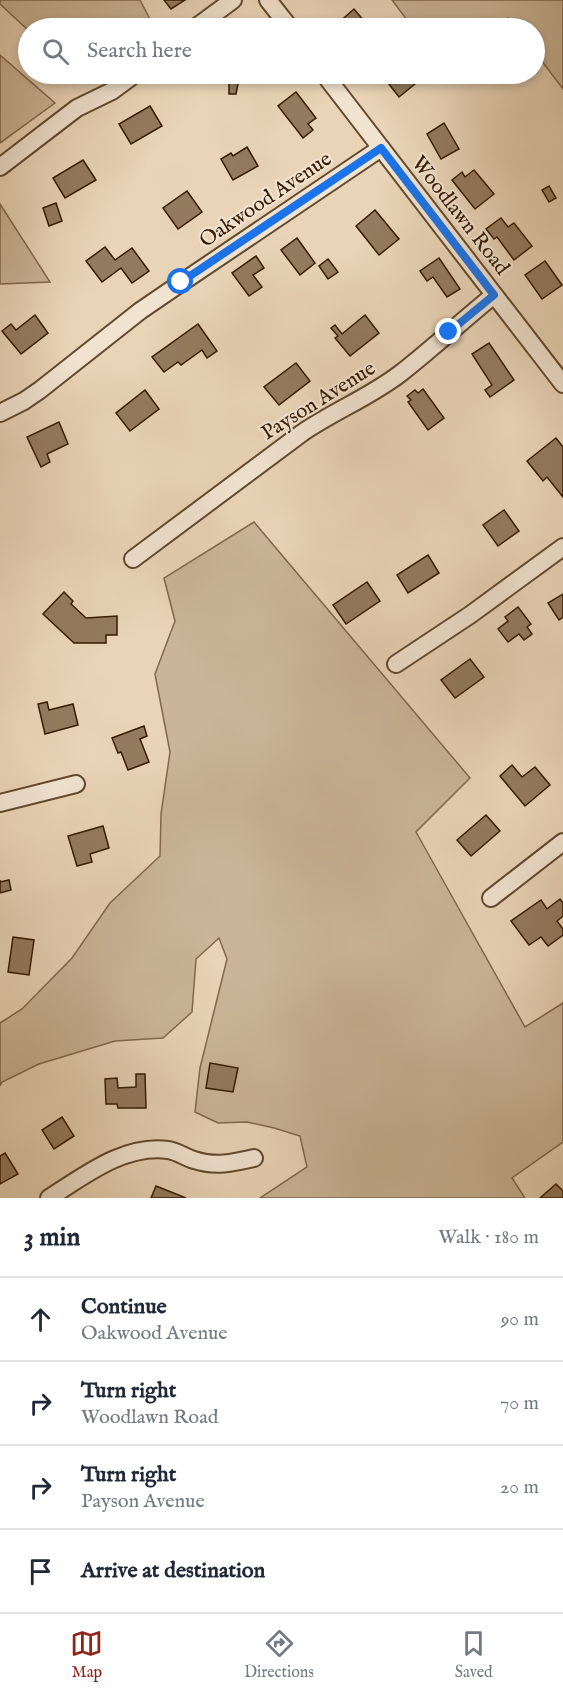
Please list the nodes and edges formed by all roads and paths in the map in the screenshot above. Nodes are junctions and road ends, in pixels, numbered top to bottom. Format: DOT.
graph roads {
  1 [pos="233,0"];
  2 [pos="268,0"];
  3 [pos="209,18"];
  4 [pos="282,18"];
  5 [pos="121,84"];
  6 [pos="332,84"];
  7 [pos="381,148"];
  8 [pos="0,167"];
  9 [pos="494,295"];
  10 [pos="563,384"];
  11 [pos="0,413"];
  12 [pos="563,547"];
  13 [pos="133,559"];
  14 [pos="396,664"];
  15 [pos="76,784"];
  16 [pos="0,803"];
  17 [pos="563,842"];
  18 [pos="491,898"];
  19 [pos="254,1158"];
  20 [pos="49,1198"];
  1 -- 3 [label="street"];
  2 -- 4 [label="street"];
  5 -- 8 [label="street"];
  6 -- 7 [label="street, Woodlawn Road"];
  7 -- 9 [label="street, Woodlawn Road"];
  7 -- 11 [label="street, Oakwood Avenue"];
  9 -- 10 [label="street, Woodlawn Road"];
  9 -- 13 [label="street, Payson Avenue"];
  12 -- 14 [label="street"];
  15 -- 16 [label="street"];
  17 -- 18 [label="street"];
  19 -- 20 [label="street"];
}
